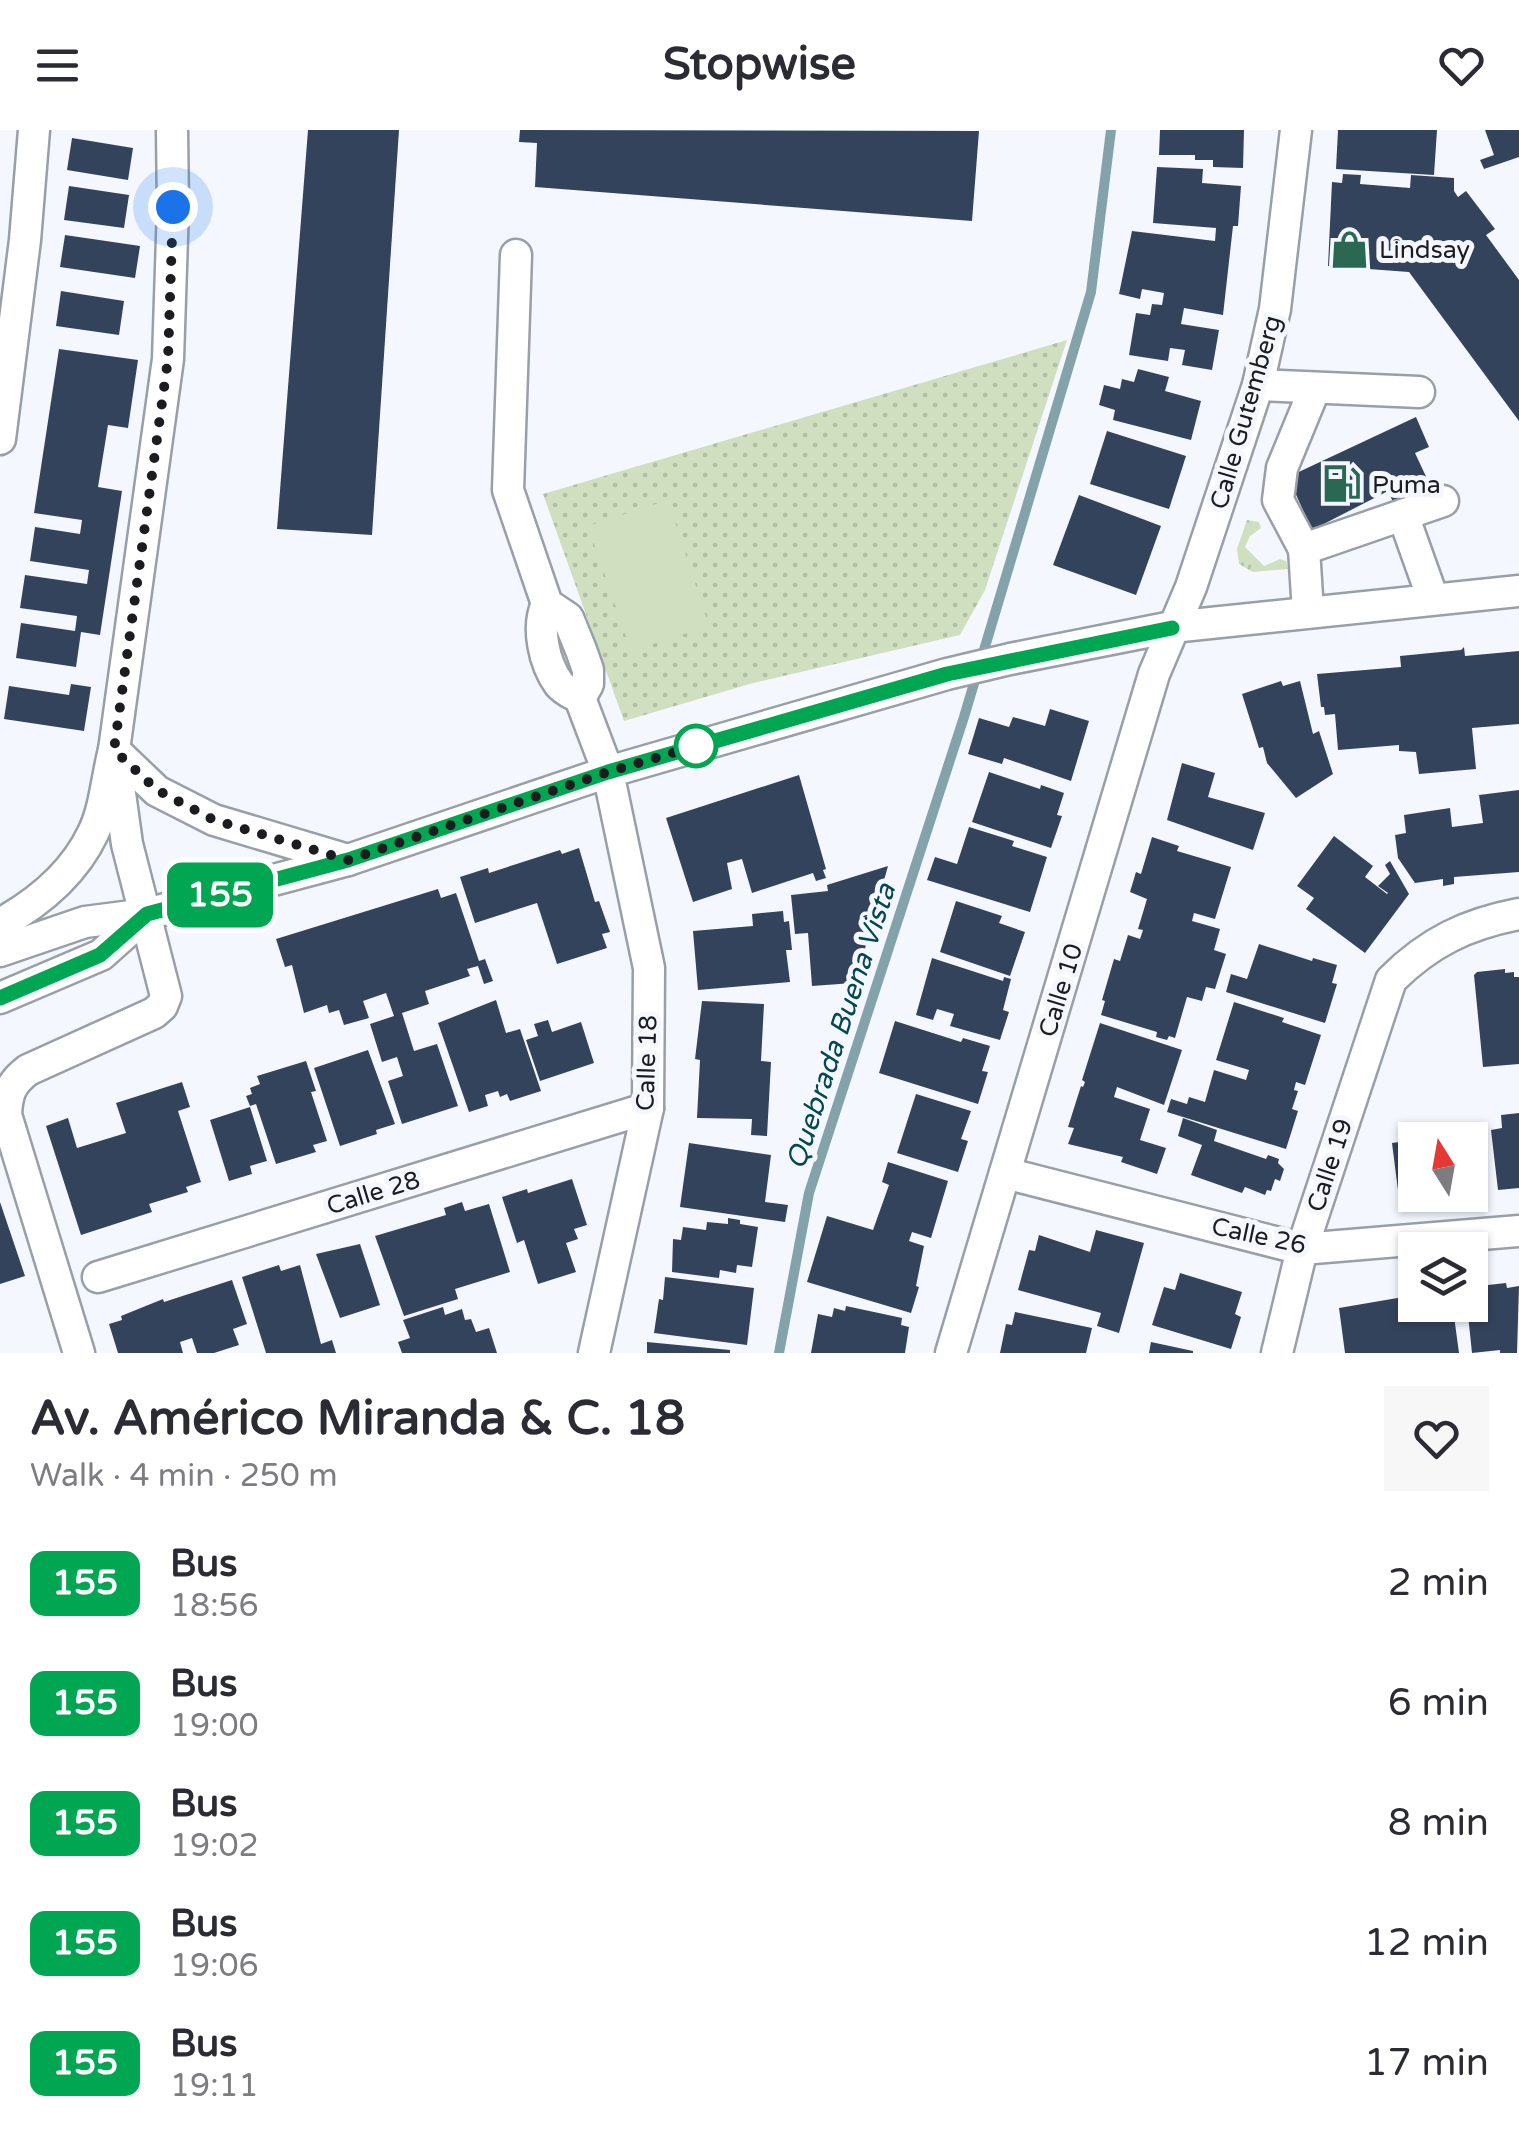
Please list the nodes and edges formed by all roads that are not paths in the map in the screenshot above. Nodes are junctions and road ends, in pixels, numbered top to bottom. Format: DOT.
graph roads {
  1 [pos="34,130"];
  2 [pos="172,130"];
  3 [pos="1296,130"];
  4 [pos="13,238"];
  5 [pos="516,255"];
  6 [pos="1258,385"];
  7 [pos="1314,388"];
  8 [pos="1418,392"];
  9 [pos="0,438"];
  10 [pos="1443,501"];
  11 [pos="1403,515"];
  12 [pos="1304,549"];
  13 [pos="1519,591"];
  14 [pos="1432,599"];
  15 [pos="1308,612"];
  16 [pos="1172,628"];
  17 [pos="114,750"];
  18 [pos="608,772"];
  19 [pos="348,860"];
  20 [pos="147,914"];
  21 [pos="1519,914"];
  22 [pos="0,924"];
  23 [pos="0,950"];
  24 [pos="0,998"];
  25 [pos="648,1108"];
  26 [pos="1005,1173"];
  27 [pos="1519,1231"];
  28 [pos="1302,1249"];
  29 [pos="98,1277"];
  30 [pos="79,1353"];
  31 [pos="594,1353"];
  32 [pos="951,1353"];
  33 [pos="1277,1353"];
  1 -- 4 [label="street"];
  2 -- 17 [label="street"];
  3 -- 6 [label="street, Calle Gutemberg"];
  4 -- 9 [label="street"];
  5 -- 18 [label="street, Calle 18"];
  6 -- 7 [label="street"];
  6 -- 16 [label="street, Calle Gutemberg"];
  7 -- 8 [label="street"];
  7 -- 12 [label="street"];
  10 -- 11 [label="street"];
  11 -- 12 [label="street"];
  11 -- 14 [label="street"];
  12 -- 15 [label="street"];
  13 -- 14 [label="street"];
  14 -- 15 [label="street"];
  15 -- 16 [label="street"];
  16 -- 18 [label="street"];
  16 -- 26 [label="street, Calle 10"];
  17 -- 19 [label="street"];
  17 -- 20 [label="street"];
  17 -- 22 [label="street"];
  18 -- 19 [label="street"];
  18 -- 25 [label="street, Calle 18"];
  19 -- 20 [label="street"];
  20 -- 23 [label="street"];
  20 -- 24 [label="street"];
  20 -- 30 [label="street"];
  21 -- 28 [label="street, Calle 19"];
  25 -- 29 [label="street, Calle 28"];
  25 -- 31 [label="street, Calle 18"];
  26 -- 28 [label="street, Calle 26"];
  26 -- 32 [label="street, Calle 10"];
  27 -- 28 [label="street, Calle 26"];
  28 -- 33 [label="street, Calle 19"];
}
